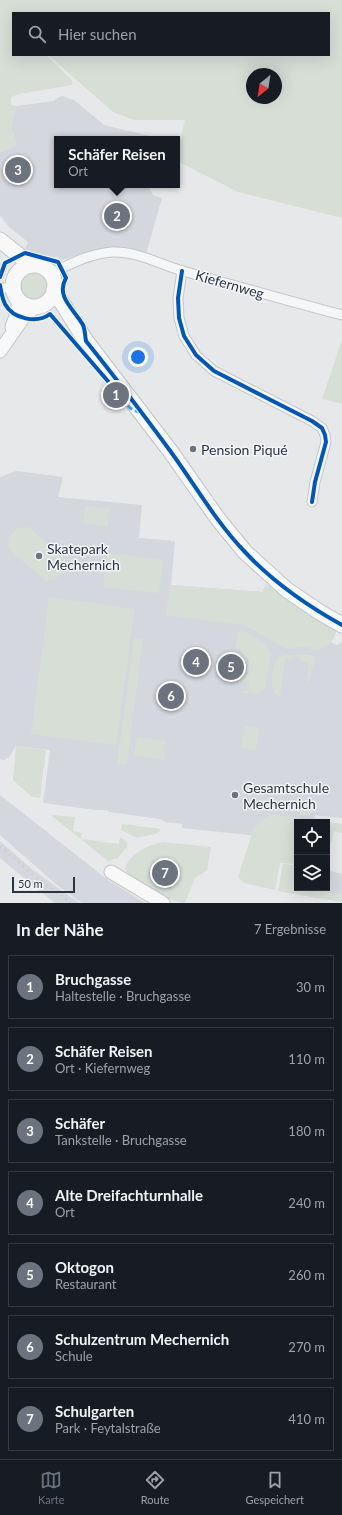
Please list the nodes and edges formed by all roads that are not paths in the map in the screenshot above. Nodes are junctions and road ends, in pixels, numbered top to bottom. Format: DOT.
graph roads {
  1 [pos="0,241"];
  2 [pos="31,265"];
  3 [pos="182,271"];
  4 [pos="50,274"];
  5 [pos="12,288"];
  6 [pos="54,290"];
  7 [pos="40,305"];
  8 [pos="342,316"];
  9 [pos="8,340"];
  10 [pos="86,341"];
  11 [pos="0,351"];
  12 [pos="312,502"];
  13 [pos="342,624"];
  14 [pos="111,872"];
  15 [pos="163,903"];
  1 -- 2 [label="main road"];
  1 -- 5 [label="main road"];
  2 -- 4 [label="main road"];
  2 -- 5 [label="main road"];
  3 -- 4 [label="street, Kiefernweg"];
  3 -- 8 [label="street, Kiefernweg"];
  3 -- 12 [label="street"];
  4 -- 6 [label="main road"];
  5 -- 7 [label="main road"];
  5 -- 9 [label="main road"];
  6 -- 7 [label="main road"];
  6 -- 10 [label="main road"];
  7 -- 9 [label="main road"];
  7 -- 10 [label="main road"];
  9 -- 11 [label="main road"];
  10 -- 13 [label="main road"];
  14 -- 15 [label="main road"];
}
